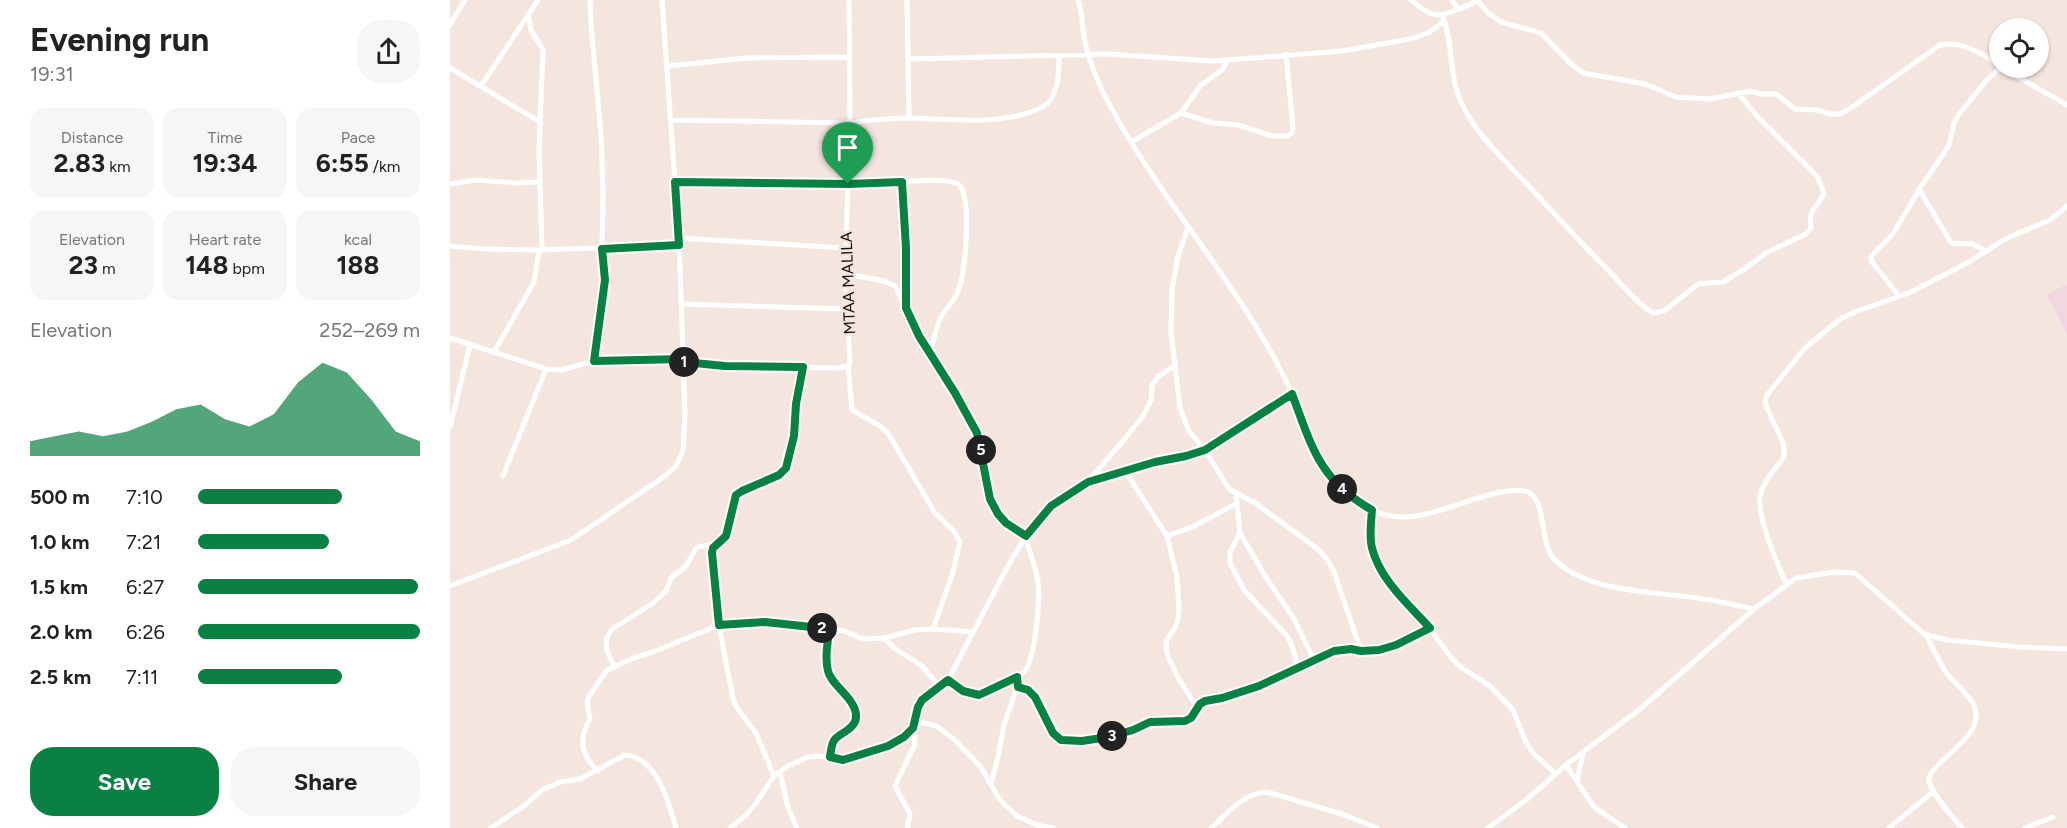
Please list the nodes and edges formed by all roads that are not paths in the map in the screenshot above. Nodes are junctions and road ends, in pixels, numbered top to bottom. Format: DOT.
graph roads {
  1 [pos="538,0"];
  2 [pos="590,0"];
  3 [pos="662,0"];
  4 [pos="849,0"];
  5 [pos="907,0"];
  6 [pos="1078,0"];
  7 [pos="1411,0"];
  8 [pos="1452,0"];
  9 [pos="463,1"];
  10 [pos="1478,1"];
  11 [pos="1458,9"];
  12 [pos="528,14"];
  13 [pos="1443,18"];
  14 [pos="450,25"];
  15 [pos="1286,54"];
  16 [pos="1088,55"];
  17 [pos="1059,56"];
  18 [pos="848,57"];
  19 [pos="909,59"];
  20 [pos="1227,60"];
  21 [pos="1989,60"];
  22 [pos="668,66"];
  23 [pos="450,68"];
  24 [pos="1989,78"];
  25 [pos="2020,78"];
  26 [pos="481,86"];
  27 [pos="1738,93"];
  28 [pos="2067,105"];
  29 [pos="1180,112"];
  30 [pos="909,118"];
  31 [pos="670,120"];
  32 [pos="540,122"];
  33 [pos="850,123"];
  34 [pos="1131,142"];
  35 [pos="540,182"];
  36 [pos="675,182"];
  37 [pos="902,182"];
  38 [pos="450,184"];
  39 [pos="848,184"];
  40 [pos="1919,189"];
  41 [pos="2067,206"];
  42 [pos="1188,227"];
  43 [pos="679,242"];
  44 [pos="450,246"];
  45 [pos="845,248"];
  46 [pos="602,249"];
  47 [pos="540,250"];
  48 [pos="1986,251"];
  49 [pos="845,274"];
  50 [pos="1899,296"];
  51 [pos="681,304"];
  52 [pos="906,308"];
  53 [pos="846,309"];
  54 [pos="450,338"];
  55 [pos="470,345"];
  56 [pos="494,352"];
  57 [pos="930,354"];
  58 [pos="594,361"];
  59 [pos="683,361"];
  60 [pos="1175,365"];
  61 [pos="848,366"];
  62 [pos="803,367"];
  63 [pos="546,369"];
  64 [pos="1292,394"];
  65 [pos="452,409"];
  66 [pos="450,427"];
  67 [pos="1205,450"];
  68 [pos="1125,471"];
  69 [pos="503,476"];
  70 [pos="1088,482"];
  71 [pos="1236,494"];
  72 [pos="1236,504"];
  73 [pos="1372,510"];
  74 [pos="1240,532"];
  75 [pos="1167,536"];
  76 [pos="1025,537"];
  77 [pos="717,544"];
  78 [pos="1787,585"];
  79 [pos="450,586"];
  80 [pos="1755,609"];
  81 [pos="719,625"];
  82 [pos="1430,628"];
  83 [pos="830,629"];
  84 [pos="933,629"];
  85 [pos="973,632"];
  86 [pos="1924,634"];
  87 [pos="884,638"];
  88 [pos="2067,649"];
  89 [pos="1361,651"];
  90 [pos="1314,660"];
  91 [pos="614,666"];
  92 [pos="1298,667"];
  93 [pos="1017,677"];
  94 [pos="948,680"];
  95 [pos="939,686"];
  96 [pos="1018,687"];
  97 [pos="1198,708"];
  98 [pos="914,724"];
  99 [pos="1584,753"];
  100 [pos="830,757"];
  101 [pos="1566,765"];
  102 [pos="598,771"];
  103 [pos="780,772"];
  104 [pos="1556,774"];
  105 [pos="774,776"];
  106 [pos="991,784"];
  107 [pos="1578,784"];
  108 [pos="1934,791"];
  109 [pos="2053,817"];
  110 [pos="492,828"];
  111 [pos="676,828"];
  112 [pos="730,828"];
  113 [pos="797,828"];
  114 [pos="907,828"];
  115 [pos="1053,828"];
  116 [pos="1210,828"];
  117 [pos="1377,828"];
  118 [pos="1488,828"];
  119 [pos="1625,828"];
  120 [pos="1889,828"];
  121 [pos="1962,828"];
  122 [pos="2025,828"];
  1 -- 12 [label="street"];
  2 -- 46 [label="street"];
  3 -- 22 [label="street"];
  4 -- 18 [label="street, MTAA MALILA"];
  5 -- 19 [label="street"];
  6 -- 16 [label="street"];
  7 -- 13 [label="street"];
  8 -- 11 [label="street"];
  9 -- 14 [label="street"];
  10 -- 11 [label="street"];
  10 -- 27 [label="street"];
  11 -- 13 [label="street"];
  12 -- 26 [label="street"];
  12 -- 32 [label="street"];
  13 -- 15 [label="street"];
  13 -- 27 [label="street"];
  15 -- 20 [label="street"];
  15 -- 29 [label="street"];
  16 -- 17 [label="street"];
  16 -- 20 [label="street"];
  16 -- 34 [label="street"];
  17 -- 19 [label="street"];
  17 -- 30 [label="street"];
  18 -- 22 [label="street"];
  18 -- 33 [label="street, MTAA MALILA"];
  19 -- 30 [label="street"];
  20 -- 29 [label="street"];
  21 -- 27 [label="street"];
  22 -- 31 [label="street"];
  23 -- 26 [label="street"];
  24 -- 40 [label="street"];
  25 -- 28 [label="street"];
  26 -- 32 [label="street"];
  29 -- 34 [label="street"];
  30 -- 33 [label="street"];
  31 -- 33 [label="street"];
  31 -- 36 [label="street"];
  32 -- 35 [label="street"];
  33 -- 39 [label="street, MTAA MALILA"];
  34 -- 42 [label="street"];
  35 -- 38 [label="street"];
  35 -- 47 [label="street"];
  36 -- 39 [label="street"];
  36 -- 43 [label="street"];
  37 -- 39 [label="street"];
  37 -- 52 [label="street"];
  37 -- 57 [label="street"];
  39 -- 45 [label="street, MTAA MALILA"];
  40 -- 48 [label="street"];
  40 -- 50 [label="street"];
  41 -- 48 [label="street"];
  42 -- 60 [label="street"];
  42 -- 64 [label="street"];
  43 -- 45 [label="street"];
  43 -- 46 [label="street"];
  43 -- 51 [label="street"];
  44 -- 47 [label="street"];
  45 -- 49 [label="street, MTAA MALILA"];
  46 -- 47 [label="street"];
  46 -- 58 [label="street"];
  47 -- 56 [label="street"];
  48 -- 50 [label="street"];
  49 -- 52 [label="street"];
  49 -- 53 [label="street, MTAA MALILA"];
  50 -- 78 [label="street"];
  51 -- 53 [label="street"];
  51 -- 59 [label="street"];
  52 -- 57 [label="street"];
  53 -- 61 [label="street, MTAA MALILA"];
  54 -- 55 [label="street"];
  55 -- 56 [label="street"];
  55 -- 65 [label="street"];
  56 -- 63 [label="street"];
  57 -- 76 [label="street"];
  58 -- 59 [label="street"];
  58 -- 63 [label="street"];
  59 -- 62 [label="street"];
  59 -- 79 [label="street"];
  60 -- 67 [label="street"];
  60 -- 70 [label="street"];
  61 -- 62 [label="street"];
  61 -- 84 [label="street, MTAA MALILA"];
  62 -- 77 [label="street"];
  63 -- 69 [label="street"];
  64 -- 67 [label="street"];
  64 -- 73 [label="street"];
  65 -- 66 [label="street"];
  67 -- 68 [label="street"];
  67 -- 71 [label="street"];
  68 -- 70 [label="street"];
  68 -- 75 [label="street"];
  70 -- 76 [label="street"];
  71 -- 72 [label="street"];
  71 -- 89 [label="street"];
  72 -- 74 [label="street"];
  72 -- 75 [label="street"];
  73 -- 80 [label="street"];
  73 -- 82 [label="street"];
  74 -- 90 [label="street"];
  74 -- 92 [label="street"];
  75 -- 97 [label="street"];
  76 -- 85 [label="street"];
  76 -- 93 [label="street"];
  77 -- 81 [label="street"];
  77 -- 91 [label="street"];
  78 -- 80 [label="street"];
  78 -- 86 [label="street"];
  80 -- 99 [label="street"];
  81 -- 83 [label="street"];
  81 -- 91 [label="street"];
  81 -- 105 [label="street"];
  82 -- 89 [label="street"];
  82 -- 104 [label="street"];
  83 -- 87 [label="street"];
  83 -- 100 [label="street"];
  84 -- 85 [label="street"];
  84 -- 87 [label="street"];
  85 -- 94 [label="street"];
  86 -- 88 [label="street"];
  86 -- 108 [label="street"];
  87 -- 95 [label="street"];
  89 -- 90 [label="street"];
  90 -- 92 [label="street"];
  91 -- 102 [label="street"];
  92 -- 97 [label="street"];
  93 -- 94 [label="street"];
  93 -- 96 [label="street"];
  94 -- 95 [label="street"];
  95 -- 98 [label="street"];
  96 -- 97 [label="street"];
  96 -- 106 [label="street"];
  98 -- 100 [label="street"];
  98 -- 106 [label="street"];
  98 -- 114 [label="street"];
  99 -- 101 [label="street"];
  99 -- 107 [label="street"];
  100 -- 103 [label="street"];
  101 -- 104 [label="street"];
  101 -- 107 [label="street"];
  102 -- 110 [label="street"];
  102 -- 111 [label="street"];
  103 -- 105 [label="street"];
  103 -- 113 [label="street"];
  104 -- 118 [label="street"];
  105 -- 112 [label="street"];
  106 -- 115 [label="street"];
  107 -- 119 [label="street"];
  108 -- 120 [label="street"];
  108 -- 121 [label="street"];
  109 -- 122 [label="street"];
  116 -- 117 [label="street"];
}
